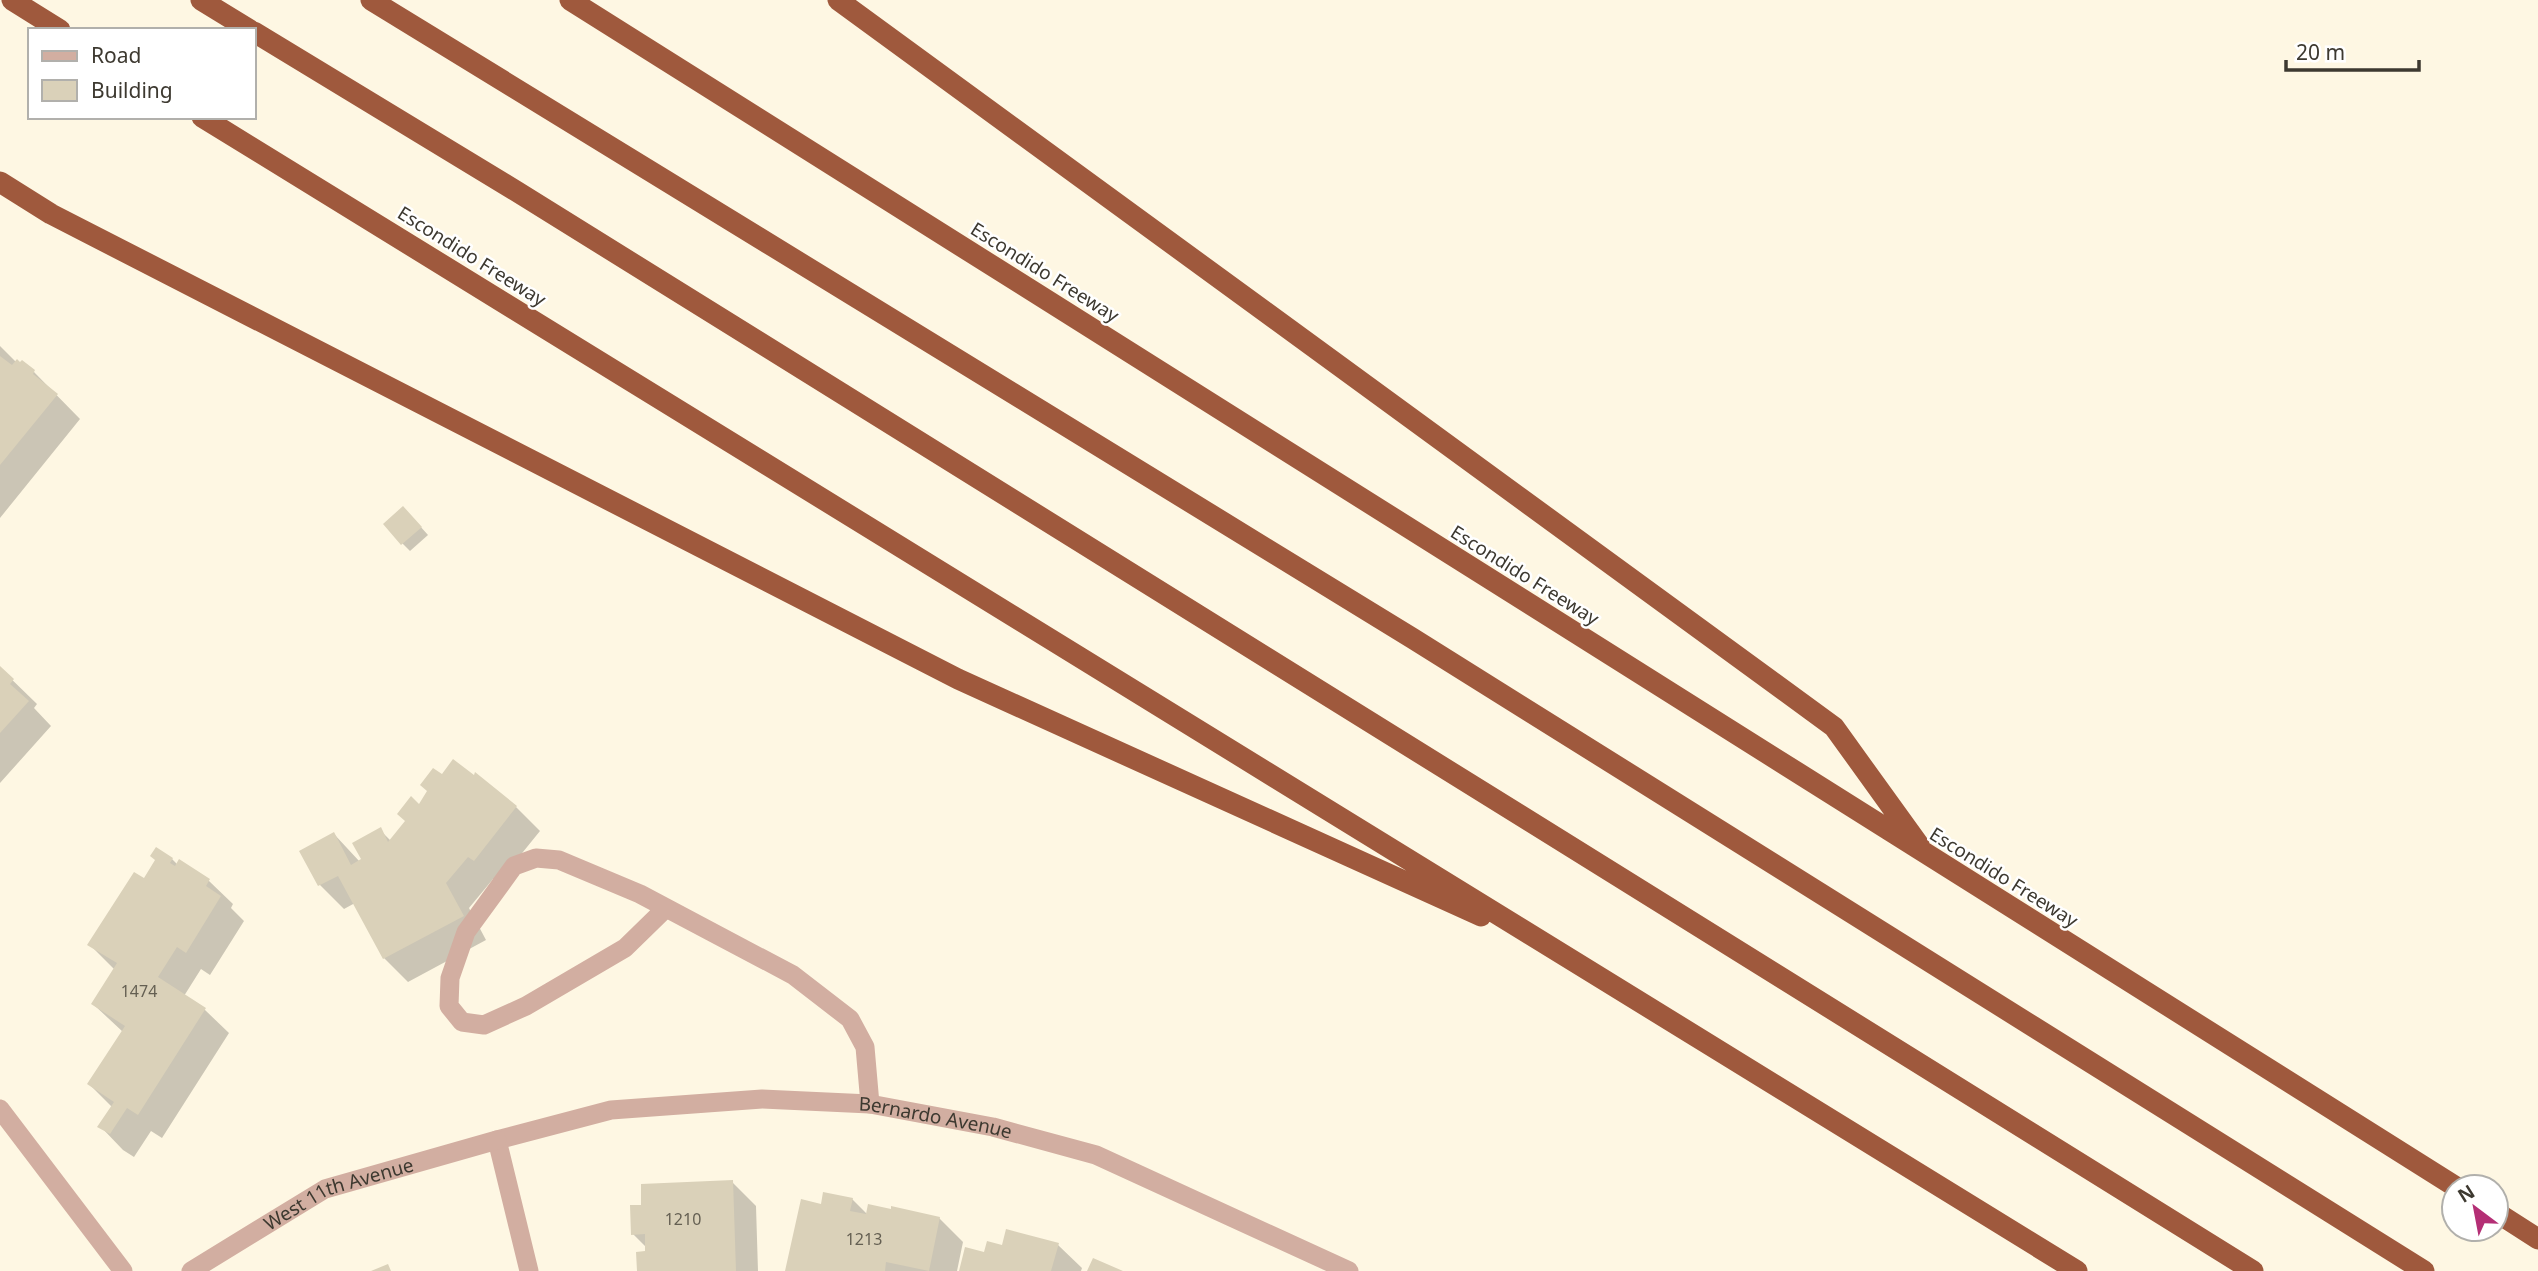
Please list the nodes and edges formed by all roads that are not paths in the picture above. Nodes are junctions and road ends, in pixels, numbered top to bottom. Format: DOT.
graph roads {
  1 [pos="12,0"];
  2 [pos="201,0"];
  3 [pos="371,0"];
  4 [pos="570,0"];
  5 [pos="838,0"];
  6 [pos="57,28"];
  7 [pos="247,28"];
  8 [pos="256,33"];
  9 [pos="205,119"];
  10 [pos="0,183"];
  11 [pos="1926,855"];
  12 [pos="666,908"];
  13 [pos="1562,953"];
  14 [pos="870,1104"];
  15 [pos="0,1109"];
  16 [pos="497,1140"];
  17 [pos="2440,1177"];
  18 [pos="2510,1221"];
  19 [pos="2538,1239"];
  20 [pos="123,1271"];
  21 [pos="191,1271"];
  22 [pos="529,1271"];
  23 [pos="1349,1271"];
  24 [pos="2077,1271"];
  25 [pos="2253,1271"];
  26 [pos="2424,1271"];
  1 -- 6 [label="highway"];
  2 -- 7 [label="highway"];
  3 -- 26 [label="highway"];
  4 -- 11 [label="highway, Escondido Freeway"];
  5 -- 11 [label="highway"];
  8 -- 25 [label="highway"];
  9 -- 13 [label="highway, Escondido Freeway"];
  10 -- 13 [label="highway"];
  11 -- 17 [label="highway, Escondido Freeway"];
  12 -- 12 [label="street"];
  12 -- 14 [label="street"];
  13 -- 24 [label="highway, Escondido Freeway"];
  14 -- 16 [label="street, Bernardo Avenue"];
  14 -- 23 [label="street, Bernardo Avenue"];
  15 -- 20 [label="street"];
  16 -- 21 [label="street, West 11th Avenue"];
  16 -- 22 [label="street"];
  18 -- 19 [label="highway"];
}
